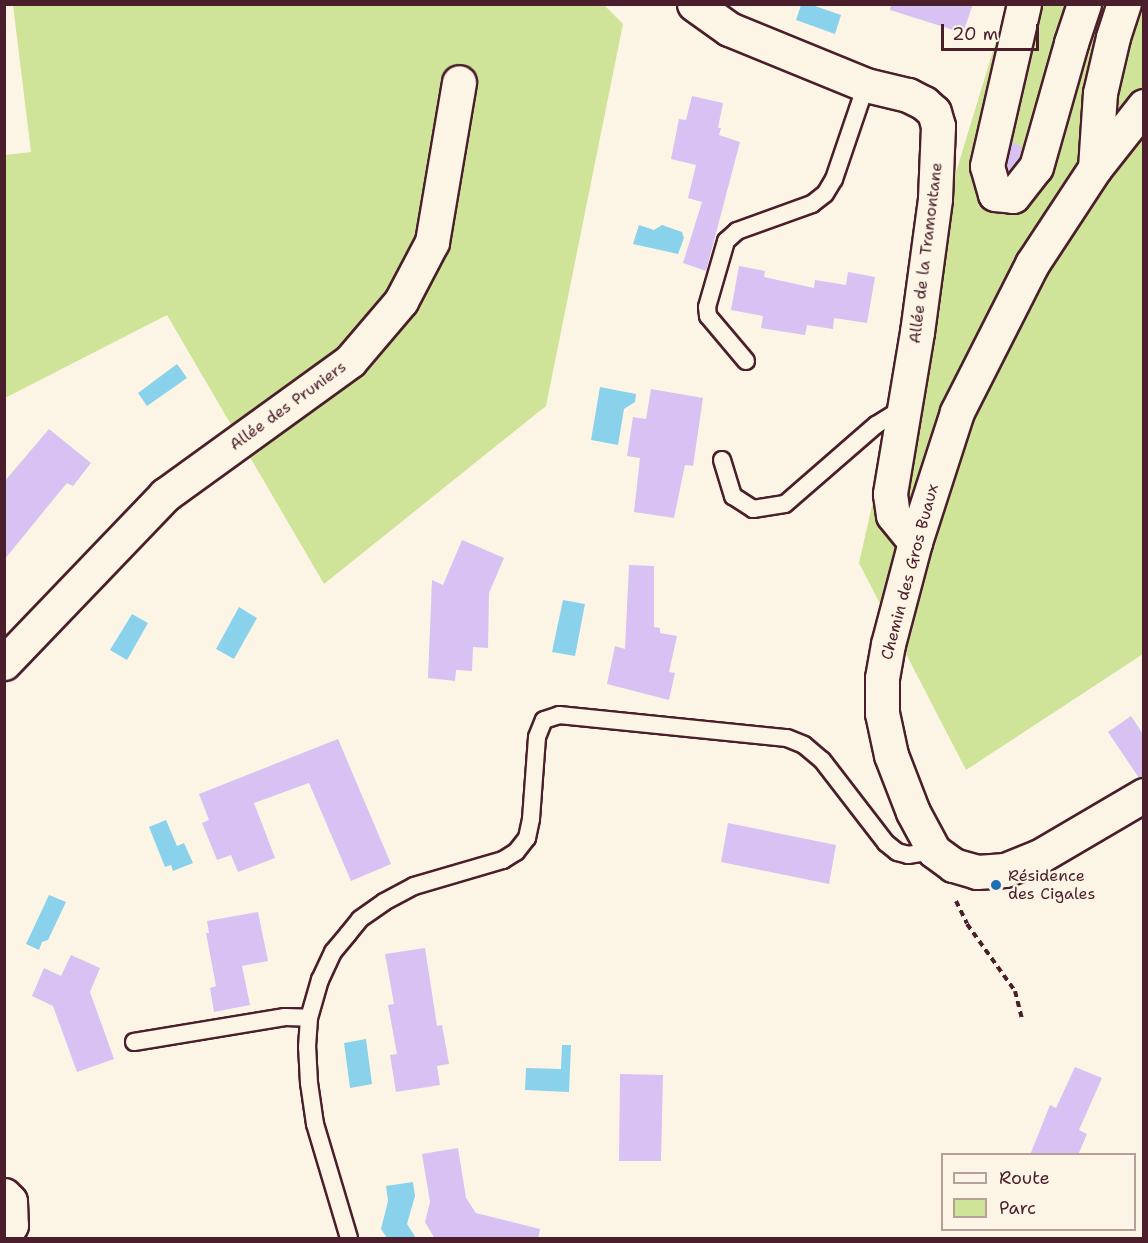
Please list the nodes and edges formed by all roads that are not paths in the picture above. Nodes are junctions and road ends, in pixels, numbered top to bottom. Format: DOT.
graph roads {
  1 [pos="694,4"];
  2 [pos="1024,4"];
  3 [pos="1084,4"];
  4 [pos="1124,4"];
  5 [pos="459,82"];
  6 [pos="866,85"];
  7 [pos="1143,106"];
  8 [pos="1095,168"];
  9 [pos="746,361"];
  10 [pos="906,406"];
  11 [pos="722,460"];
  12 [pos="915,542"];
  13 [pos="4,663"];
  14 [pos="1143,795"];
  15 [pos="944,858"];
  16 [pos="309,1018"];
  17 [pos="134,1042"];
  18 [pos="4,1195"];
  19 [pos="4,1236"];
  20 [pos="349,1239"];
  1 -- 6 [label="street, Allée de la Tramontane"];
  2 -- 3 [label="street"];
  4 -- 8 [label="street"];
  5 -- 13 [label="street, Allée des Pruniers"];
  6 -- 9 [label="lane"];
  6 -- 10 [label="street, Allée de la Tramontane"];
  7 -- 8 [label="street, Chemin des Gros Buaux"];
  8 -- 12 [label="street, Chemin des Gros Buaux"];
  10 -- 11 [label="lane"];
  10 -- 12 [label="street, Allée de la Tramontane"];
  12 -- 15 [label="street, Chemin des Gros Buaux"];
  14 -- 15 [label="street"];
  15 -- 16 [label="lane"];
  16 -- 17 [label="lane"];
  16 -- 20 [label="lane"];
  18 -- 19 [label="street"];
}
